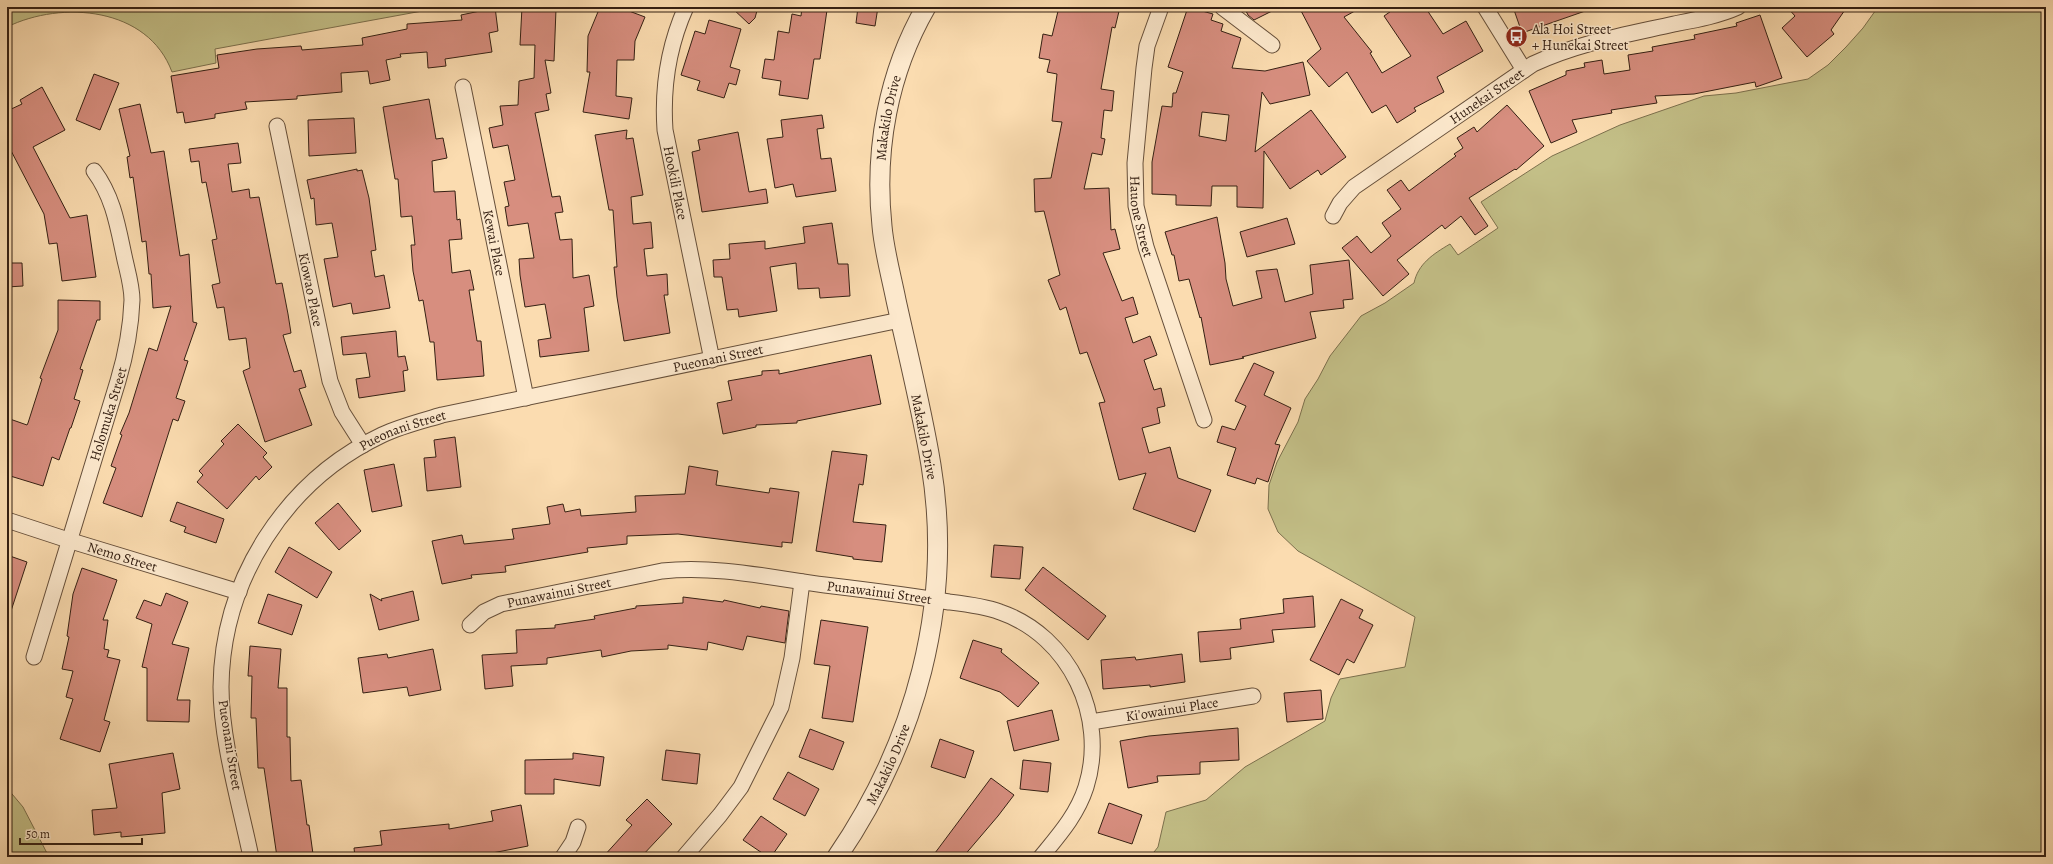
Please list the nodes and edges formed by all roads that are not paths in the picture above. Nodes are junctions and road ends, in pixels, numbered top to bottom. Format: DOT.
graph roads {
  1 [pos="686,7"];
  2 [pos="926,7"];
  3 [pos="1161,7"];
  4 [pos="1222,7"];
  5 [pos="1485,7"];
  6 [pos="1738,7"];
  7 [pos="1272,45"];
  8 [pos="1524,70"];
  9 [pos="463,87"];
  10 [pos="277,126"];
  11 [pos="94,172"];
  12 [pos="1333,216"];
  13 [pos="900,320"];
  14 [pos="712,360"];
  15 [pos="526,398"];
  16 [pos="1204,420"];
  17 [pos="363,445"];
  18 [pos="7,520"];
  19 [pos="68,540"];
  20 [pos="802,582"];
  21 [pos="238,592"];
  22 [pos="934,599"];
  23 [pos="470,625"];
  24 [pos="34,657"];
  25 [pos="1253,696"];
  26 [pos="1090,722"];
  27 [pos="578,828"];
  28 [pos="251,857"];
  29 [pos="563,857"];
  30 [pos="684,857"];
  31 [pos="837,857"];
  32 [pos="1041,857"];
  1 -- 14 [label="street, Hookili Place"];
  2 -- 13 [label="street, Makakilo Drive"];
  3 -- 16 [label="street, Hauone Street"];
  4 -- 7 [label="street"];
  5 -- 8 [label="street"];
  6 -- 8 [label="street, Hunekai Street"];
  8 -- 12 [label="street, Hunekai Street"];
  9 -- 15 [label="street, Kewai Place"];
  10 -- 17 [label="street, Kiowao Place"];
  11 -- 19 [label="street, Holomuka Street"];
  13 -- 14 [label="street, Pueonani Street"];
  13 -- 22 [label="street, Makakilo Drive"];
  14 -- 15 [label="street, Pueonani Street"];
  15 -- 17 [label="street, Pueonani Street"];
  17 -- 21 [label="street, Pueonani Street"];
  18 -- 19 [label="street, Nemo Street"];
  19 -- 21 [label="street, Nemo Street"];
  19 -- 24 [label="street, Holomuka Street"];
  20 -- 22 [label="street, Punawainui Street"];
  20 -- 23 [label="street, Punawainui Street"];
  20 -- 30 [label="street"];
  21 -- 28 [label="street, Pueonani Street"];
  22 -- 26 [label="street, Punawainui Street"];
  22 -- 31 [label="street, Makakilo Drive"];
  25 -- 26 [label="street, Ki'owainui Place"];
  26 -- 32 [label="street, Punawainui Street"];
  27 -- 29 [label="street"];
}
